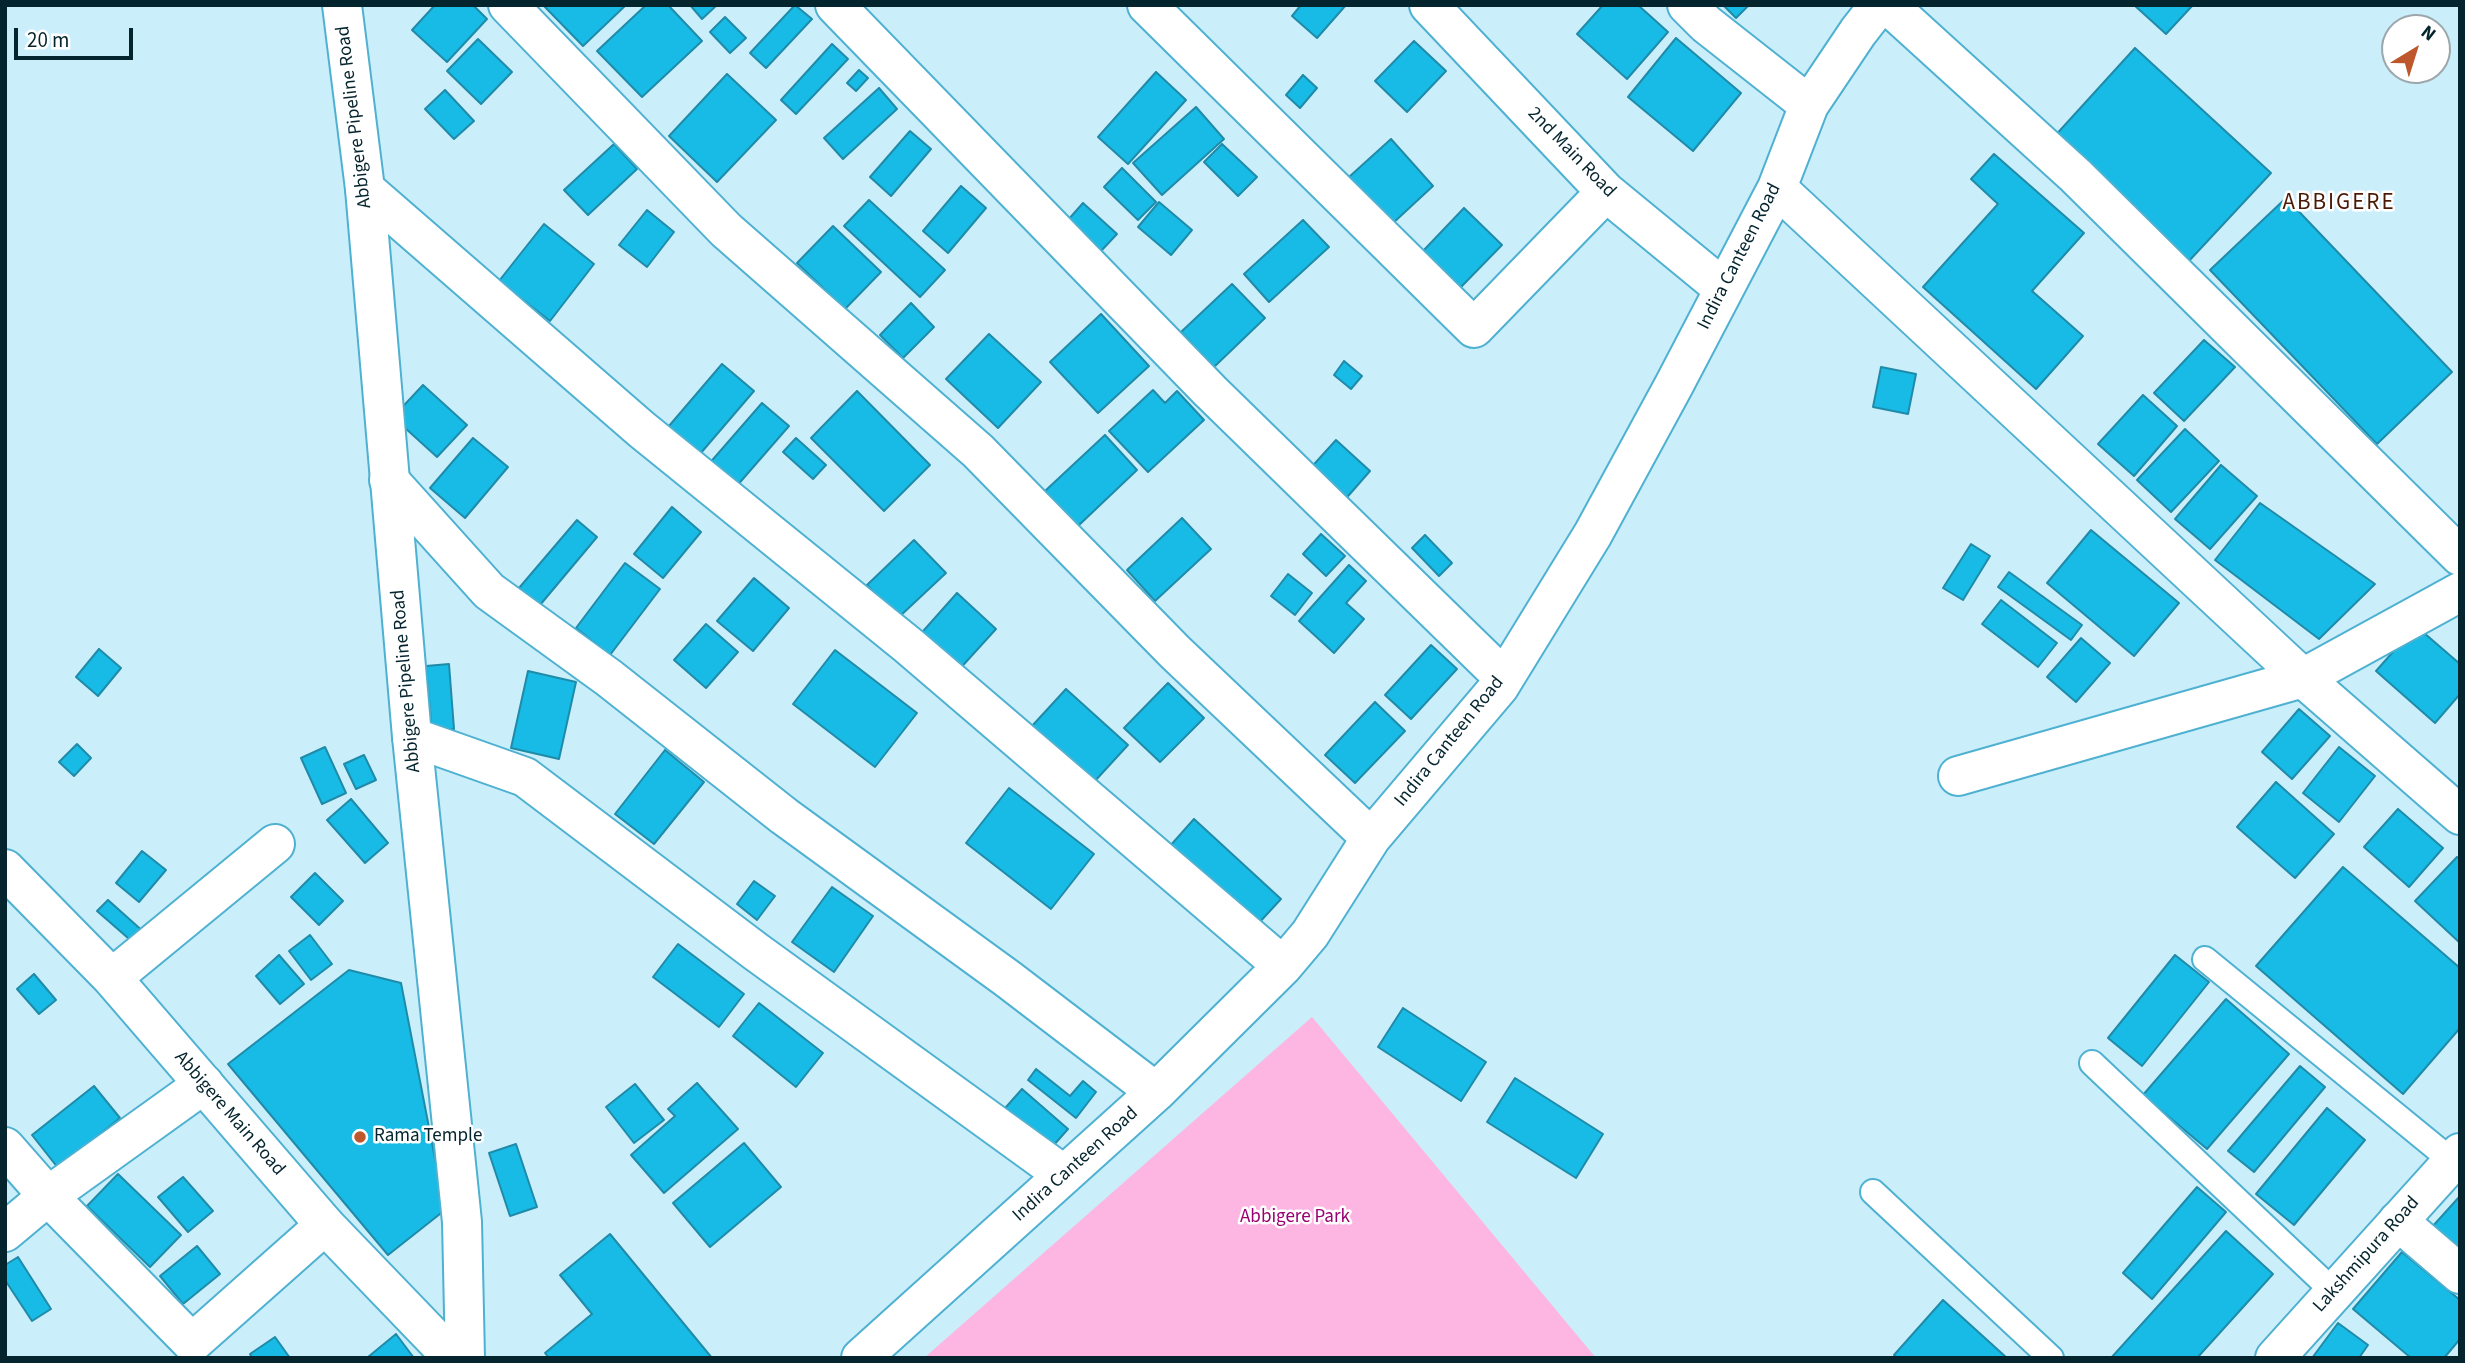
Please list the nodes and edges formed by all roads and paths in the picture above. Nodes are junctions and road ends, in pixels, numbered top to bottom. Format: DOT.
graph roads {
  1 [pos="342,5"];
  2 [pos="508,5"];
  3 [pos="835,5"];
  4 [pos="1147,5"];
  5 [pos="1429,5"];
  6 [pos="1687,5"];
  7 [pos="1879,5"];
  8 [pos="1888,5"];
  9 [pos="1809,105"];
  10 [pos="1777,188"];
  11 [pos="365,189"];
  12 [pos="1606,192"];
  13 [pos="1724,289"];
  14 [pos="389,480"];
  15 [pos="2460,556"];
  16 [pos="2460,592"];
  17 [pos="1503,677"];
  18 [pos="2303,678"];
  19 [pos="412,737"];
  20 [pos="1958,776"];
  21 [pos="2460,815"];
  22 [pos="1371,838"];
  23 [pos="275,844"];
  24 [pos="5,869"];
  25 [pos="2205,959"];
  26 [pos="1283,966"];
  27 [pos="112,978"];
  28 [pos="2092,1063"];
  29 [pos="204,1084"];
  30 [pos="1156,1092"];
  31 [pos="5,1147"];
  32 [pos="2456,1157"];
  33 [pos="1064,1175"];
  34 [pos="1873,1192"];
  35 [pos="48,1196"];
  36 [pos="2398,1221"];
  37 [pos="325,1225"];
  38 [pos="5,1232"];
  39 [pos="2460,1274"];
  40 [pos="2334,1292"];
  41 [pos="182,1350"];
  42 [pos="453,1358"];
  43 [pos="465,1358"];
  44 [pos="861,1358"];
  45 [pos="2051,1358"];
  46 [pos="2275,1358"];
  1 -- 11 [label="street, Abbigere Pipeline Road"];
  2 -- 22 [label="street"];
  3 -- 17 [label="street"];
  4 -- 12 [label="street"];
  5 -- 12 [label="street, 2nd Main Road"];
  6 -- 9 [label="street"];
  7 -- 9 [label="street, Indira Canteen Road"];
  8 -- 15 [label="street"];
  9 -- 10 [label="street, Indira Canteen Road"];
  10 -- 13 [label="street, Indira Canteen Road"];
  10 -- 18 [label="street"];
  11 -- 14 [label="street, Abbigere Pipeline Road"];
  11 -- 26 [label="street"];
  12 -- 13 [label="street, 2nd Main Road"];
  13 -- 17 [label="street, Indira Canteen Road"];
  14 -- 19 [label="street, Abbigere Pipeline Road"];
  14 -- 30 [label="street"];
  16 -- 18 [label="street"];
  17 -- 22 [label="street, Indira Canteen Road"];
  18 -- 20 [label="street"];
  18 -- 21 [label="street"];
  19 -- 33 [label="street"];
  19 -- 43 [label="street, Abbigere Pipeline Road"];
  22 -- 26 [label="street, Indira Canteen Road"];
  23 -- 27 [label="street"];
  24 -- 27 [label="street, Abbigere Main Road"];
  25 -- 32 [label="lane"];
  26 -- 30 [label="street, Indira Canteen Road"];
  27 -- 29 [label="street, Abbigere Main Road"];
  28 -- 40 [label="lane"];
  29 -- 35 [label="street"];
  29 -- 37 [label="street, Abbigere Main Road"];
  30 -- 33 [label="street, Indira Canteen Road"];
  31 -- 35 [label="street"];
  32 -- 36 [label="street, Lakshmipura Road"];
  33 -- 44 [label="street, Indira Canteen Road"];
  34 -- 45 [label="lane"];
  35 -- 38 [label="street"];
  35 -- 41 [label="street"];
  36 -- 39 [label="street"];
  36 -- 40 [label="street, Lakshmipura Road"];
  37 -- 41 [label="street"];
  37 -- 42 [label="street, Abbigere Main Road"];
  40 -- 46 [label="street, Lakshmipura Road"];
}
